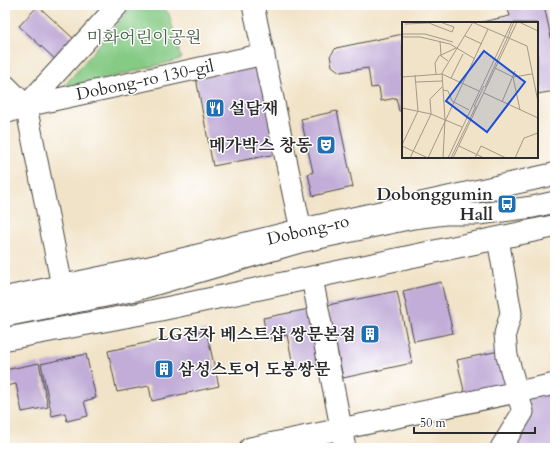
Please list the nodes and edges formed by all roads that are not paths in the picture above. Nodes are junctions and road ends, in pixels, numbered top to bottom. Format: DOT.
graph roads {
  1 [pos="118,5"];
  2 [pos="254,5"];
  3 [pos="264,54"];
  4 [pos="5,85"];
  5 [pos="26,106"];
  6 [pos="5,113"];
  7 [pos="555,174"];
  8 [pos="555,202"];
  9 [pos="555,213"];
  10 [pos="555,226"];
  11 [pos="301,230"];
  12 [pos="498,239"];
  13 [pos="312,278"];
  14 [pos="62,286"];
  15 [pos="5,298"];
  16 [pos="5,316"];
  17 [pos="5,324"];
  18 [pos="5,339"];
  19 [pos="555,384"];
  20 [pos="518,391"];
  21 [pos="343,438"];
  22 [pos="250,448"];
  23 [pos="501,448"];
  1 -- 5 [label="street"];
  2 -- 3 [label="street"];
  3 -- 5 [label="street, Dobong-ro 130-gil"];
  3 -- 11 [label="street"];
  4 -- 5 [label="street"];
  5 -- 6 [label="street"];
  5 -- 14 [label="street"];
  7 -- 11 [label="main road, Dobong-ro"];
  8 -- 16 [label="street"];
  9 -- 17 [label="street"];
  10 -- 12 [label="main road"];
  11 -- 14 [label="main road, Dobong-ro"];
  12 -- 13 [label="main road"];
  12 -- 20 [label="street"];
  13 -- 18 [label="main road"];
  13 -- 21 [label="street"];
  14 -- 15 [label="main road, Dobong-ro"];
  19 -- 20 [label="street"];
  20 -- 21 [label="street"];
  20 -- 23 [label="street"];
  21 -- 22 [label="street"];
}
